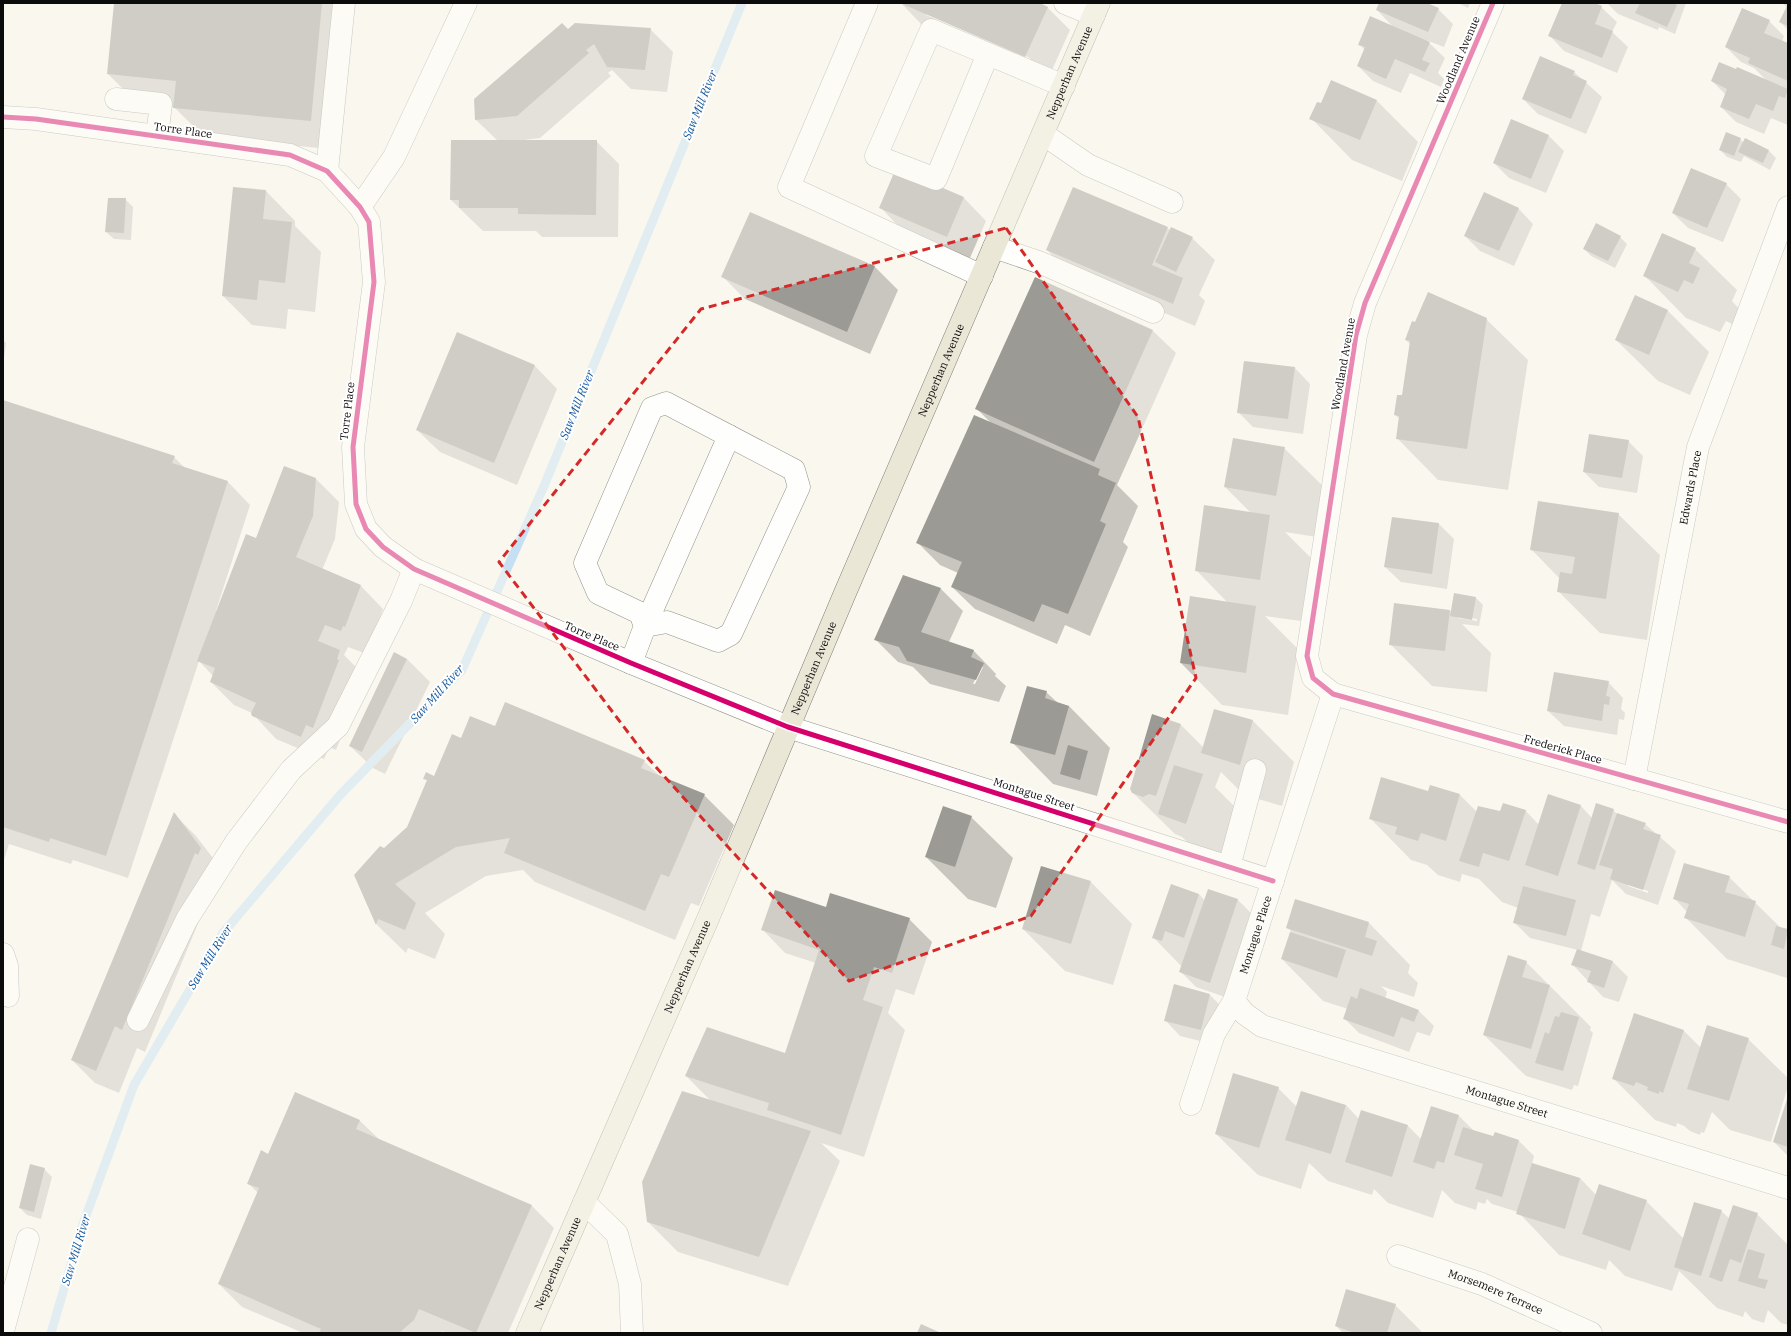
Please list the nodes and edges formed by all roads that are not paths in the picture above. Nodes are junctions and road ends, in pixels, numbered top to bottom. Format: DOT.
graph roads {
  1 [pos="344,3"];
  2 [pos="466,3"];
  3 [pos="868,3"];
  4 [pos="1065,3"];
  5 [pos="1493,3"];
  6 [pos="1097,9"];
  7 [pos="988,54"];
  8 [pos="1064,86"];
  9 [pos="116,99"];
  10 [pos="3,117"];
  11 [pos="1043,134"];
  12 [pos="157,136"];
  13 [pos="327,171"];
  14 [pos="1172,202"];
  15 [pos="360,207"];
  16 [pos="1788,207"];
  17 [pos="994,247"];
  18 [pos="982,276"];
  19 [pos="1152,312"];
  20 [pos="729,436"];
  21 [pos="414,570"];
  22 [pos="645,626"];
  23 [pos="631,663"];
  24 [pos="1333,694"];
  25 [pos="788,727"];
  26 [pos="1255,770"];
  27 [pos="1634,779"];
  28 [pos="1788,822"];
  29 [pos="1229,867"];
  30 [pos="1273,881"];
  31 [pos="3,954"];
  32 [pos="8,996"];
  33 [pos="1234,1001"];
  34 [pos="138,1020"];
  35 [pos="1191,1104"];
  36 [pos="1788,1188"];
  37 [pos="584,1202"];
  38 [pos="28,1239"];
  39 [pos="1398,1256"];
  40 [pos="3,1331"];
  41 [pos="527,1333"];
  42 [pos="632,1333"];
  43 [pos="1591,1333"];
  1 -- 13 [label="street"];
  2 -- 15 [label="street"];
  3 -- 18 [label="street"];
  4 -- 6 [label="street"];
  5 -- 24 [label="street, Woodland Avenue"];
  6 -- 8 [label="main road, Nepperhan Avenue"];
  7 -- 7 [label="street"];
  7 -- 8 [label="street"];
  8 -- 11 [label="main road, Nepperhan Avenue"];
  9 -- 12 [label="street"];
  10 -- 12 [label="street, Torre Place"];
  11 -- 14 [label="street"];
  11 -- 17 [label="main road, Nepperhan Avenue"];
  12 -- 13 [label="street, Torre Place"];
  13 -- 15 [label="street, Torre Place"];
  15 -- 21 [label="street, Torre Place"];
  16 -- 27 [label="street, Edwards Place"];
  17 -- 18 [label="main road, Nepperhan Avenue"];
  17 -- 19 [label="street"];
  18 -- 25 [label="main road, Nepperhan Avenue"];
  20 -- 22 [label="street"];
  20 -- 22 [label="street"];
  20 -- 22 [label="street"];
  21 -- 23 [label="street, Torre Place"];
  21 -- 34 [label="street"];
  22 -- 23 [label="street"];
  23 -- 25 [label="street, Torre Place"];
  24 -- 27 [label="street, Frederick Place"];
  24 -- 30 [label="street, Montague Place"];
  25 -- 29 [label="street, Montague Street"];
  25 -- 37 [label="main road, Nepperhan Avenue"];
  26 -- 29 [label="street"];
  27 -- 28 [label="street, Frederick Place"];
  29 -- 30 [label="street, Montague Street"];
  30 -- 33 [label="street, Montague Place"];
  31 -- 32 [label="street"];
  33 -- 35 [label="street, Montague Place"];
  33 -- 36 [label="street, Montague Street"];
  37 -- 41 [label="main road, Nepperhan Avenue"];
  37 -- 42 [label="street"];
  38 -- 40 [label="street"];
  39 -- 43 [label="street, Morsemere Terrace"];
}
